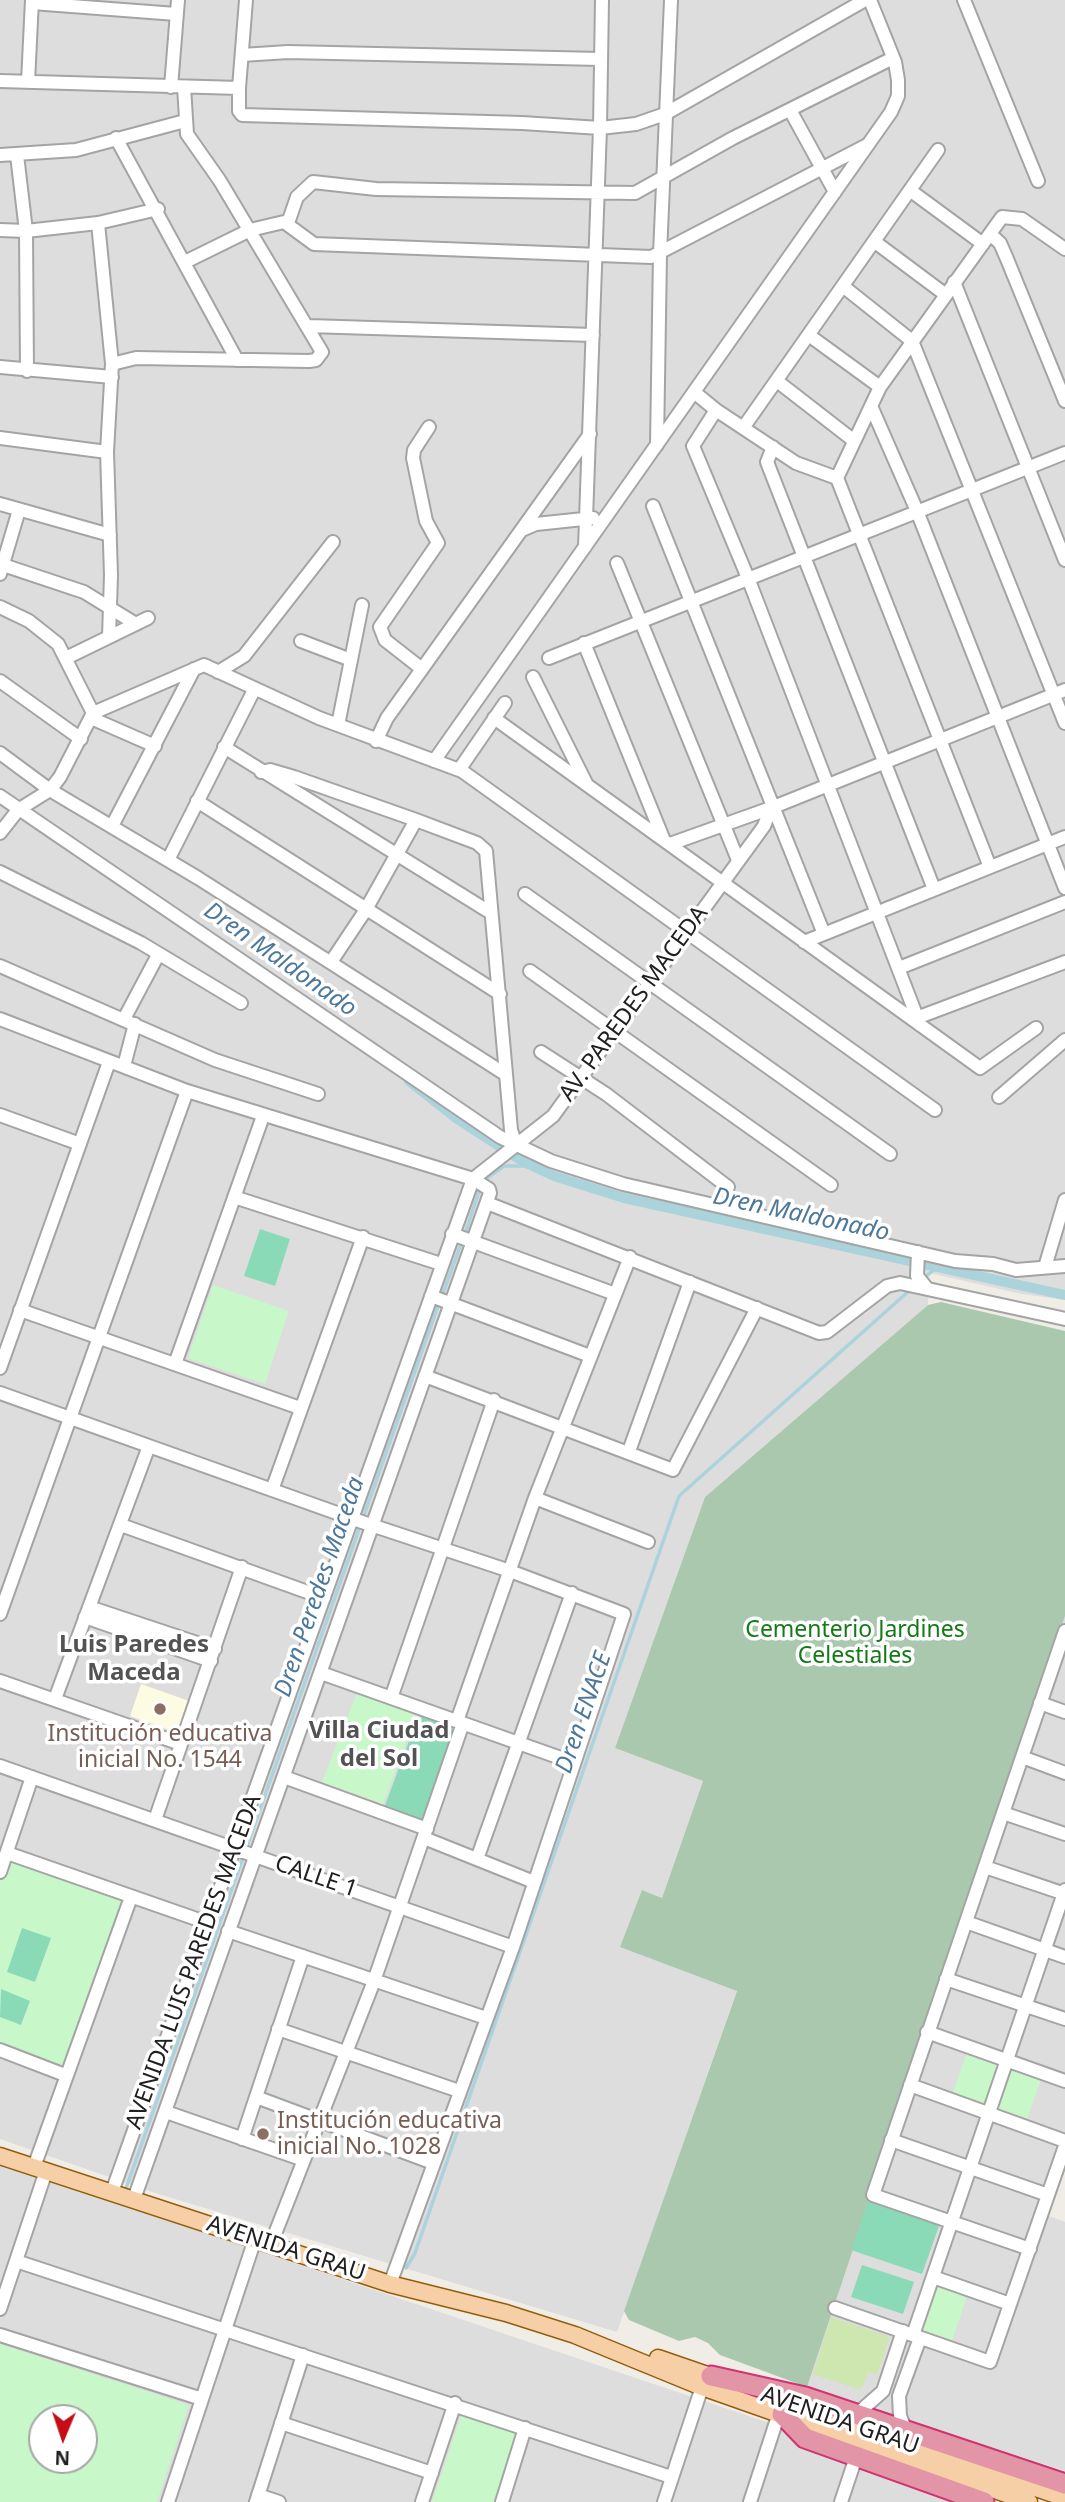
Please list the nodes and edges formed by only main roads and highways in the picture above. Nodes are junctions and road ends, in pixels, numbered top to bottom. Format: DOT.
graph roads {
  1 [pos="0,2156"];
  2 [pos="706,2382"];
  3 [pos="780,2414"];
  4 [pos="1065,2484"];
  5 [pos="943,2495"];
  6 [pos="1065,2498"];
  7 [pos="984,2502"];
  8 [pos="1028,2502"];
  1 -- 2 [label="main road, AVENIDA GRAU"];
  2 -- 3 [label="main road, AVENIDA GRAU"];
  2 -- 4 [label="highway"];
  2 -- 6 [label="main road, AVENIDA GRAU"];
  3 -- 5 [label="highway"];
  3 -- 8 [label="main road, AVENIDA GRAU"];
  5 -- 7 [label="highway"];
}
